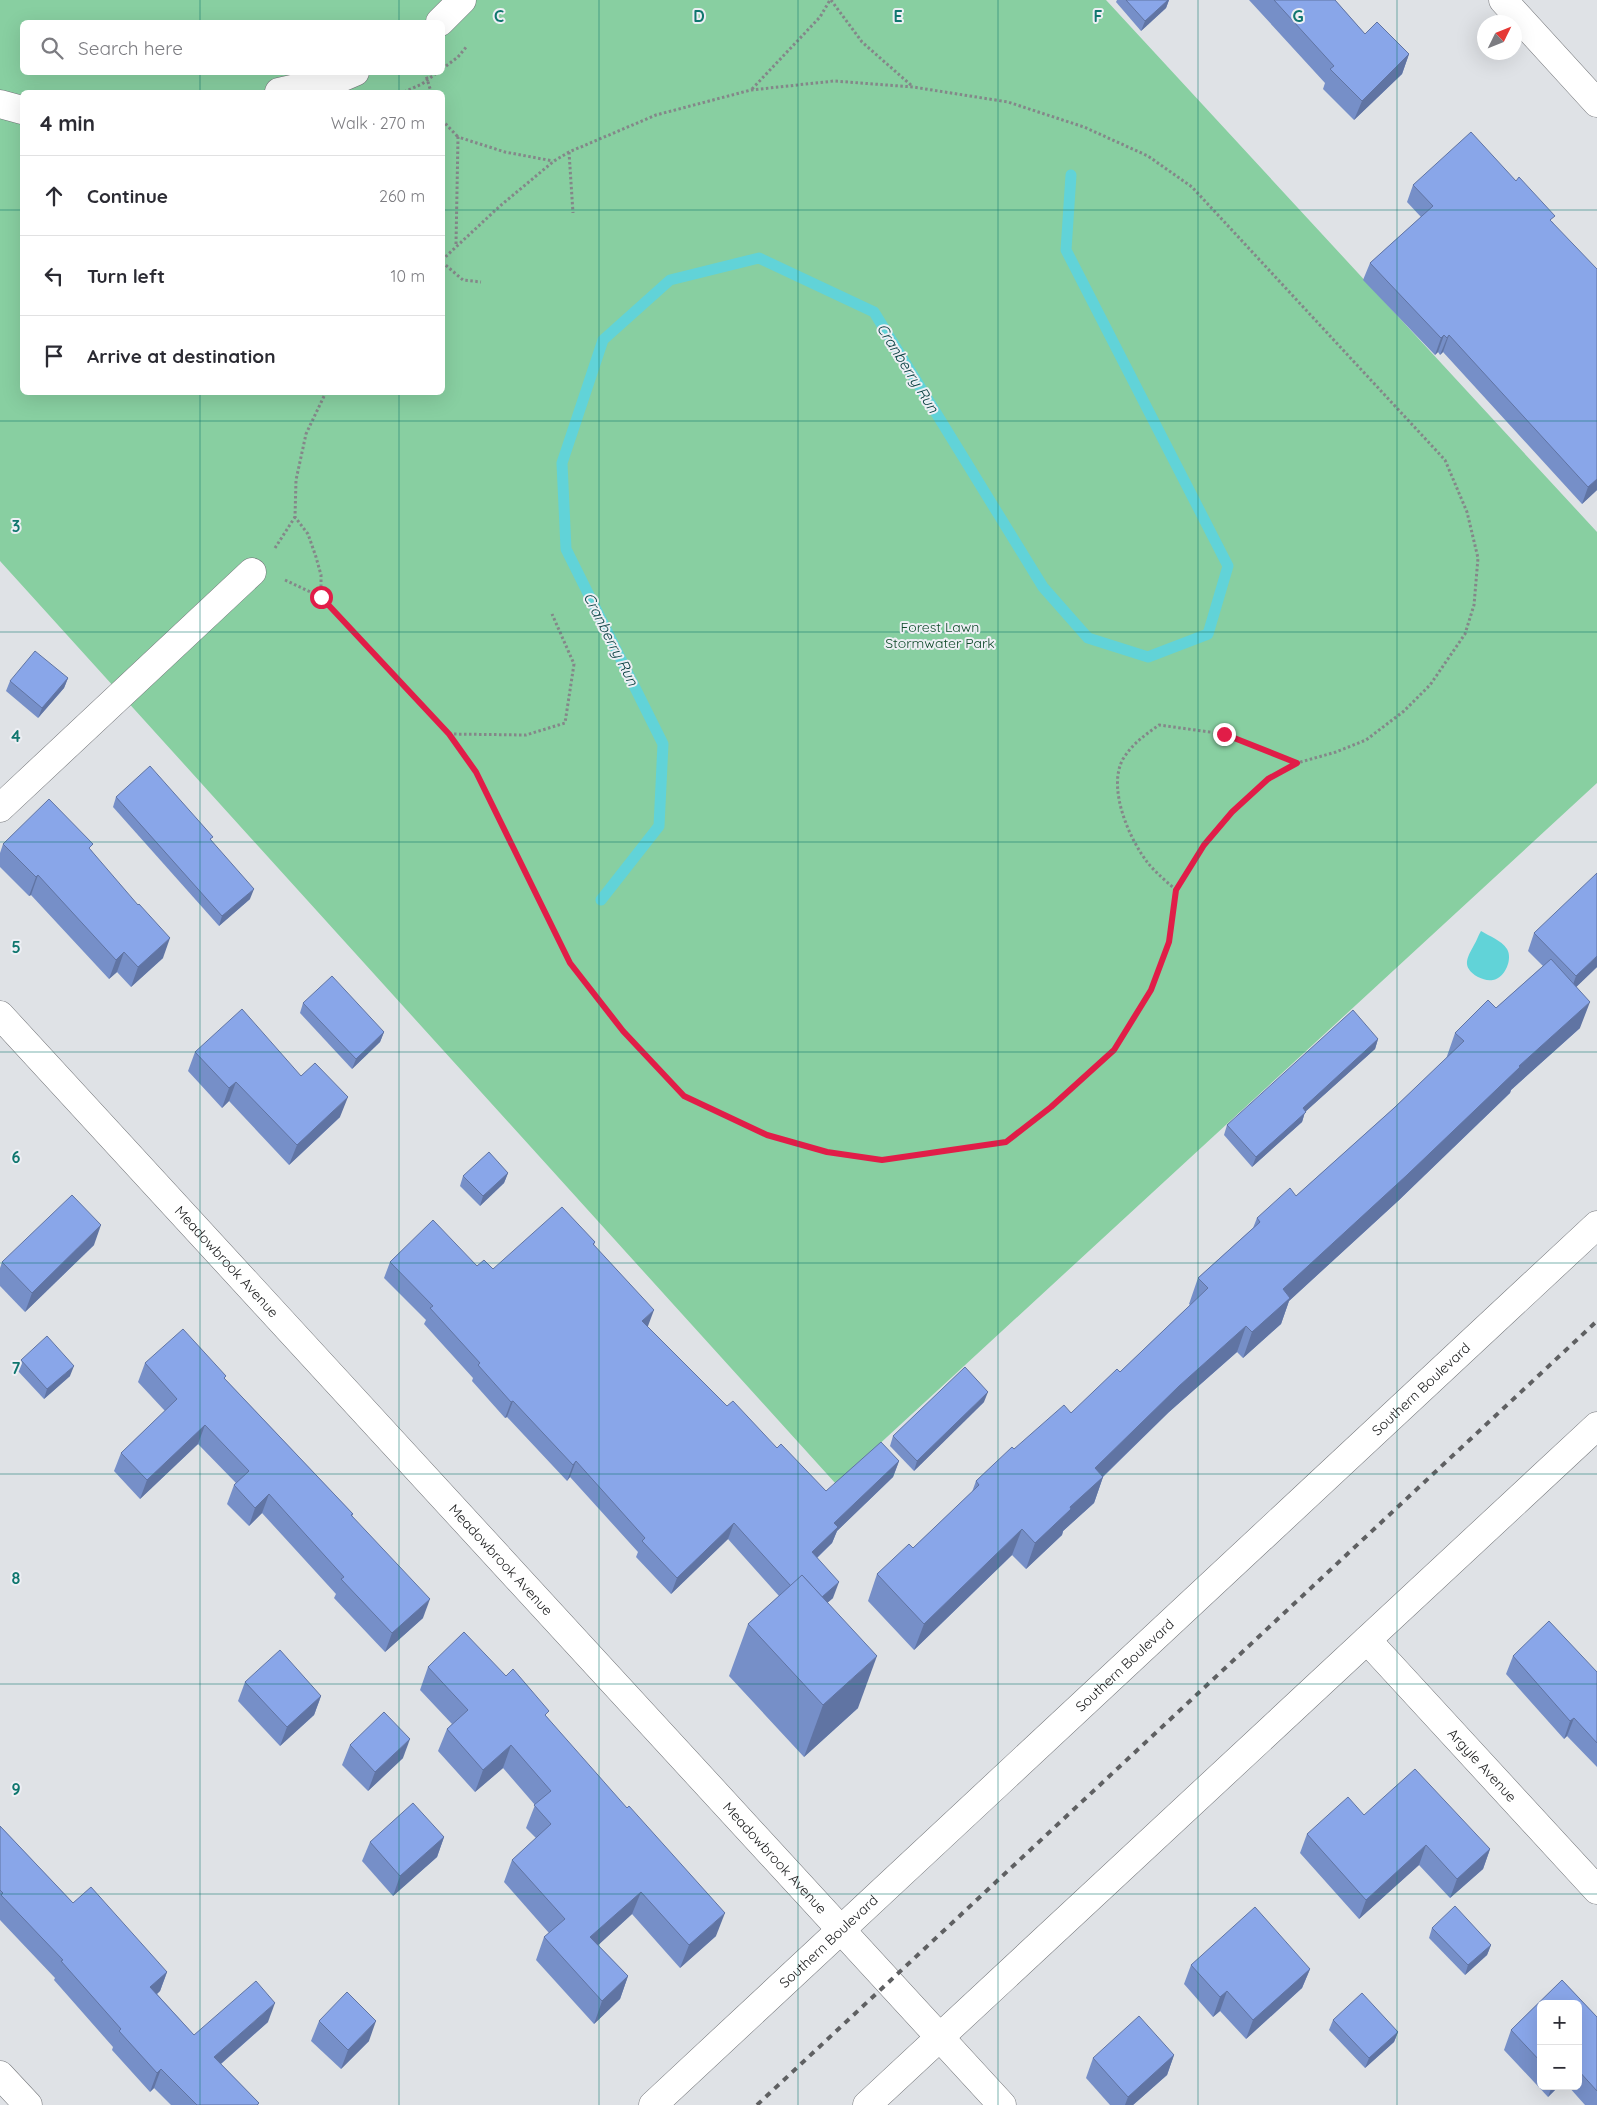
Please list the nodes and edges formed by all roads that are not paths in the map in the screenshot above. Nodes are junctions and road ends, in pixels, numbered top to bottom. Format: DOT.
graph roads {
  1 [pos="462,0"];
  2 [pos="1502,0"];
  3 [pos="442,20"];
  4 [pos="348,75"];
  5 [pos="289,90"];
  6 [pos="1597,103"];
  7 [pos="0,104"];
  8 [pos="20,109"];
  9 [pos="252,572"];
  10 [pos="0,808"];
  11 [pos="0,1015"];
  12 [pos="1597,1225"];
  13 [pos="1597,1426"];
  14 [pos="1367,1640"];
  15 [pos="1597,1890"];
  16 [pos="842,1930"];
  17 [pos="940,2037"];
  18 [pos="0,2075"];
  19 [pos="28,2105"];
  20 [pos="653,2105"];
  21 [pos="867,2105"];
  22 [pos="1002,2105"];
  1 -- 3 [label="street"];
  2 -- 6 [label="street"];
  4 -- 5 [label="street"];
  7 -- 8 [label="street"];
  9 -- 10 [label="street"];
  11 -- 16 [label="street, Meadowbrook Avenue"];
  12 -- 16 [label="street, Southern Boulevard"];
  13 -- 14 [label="street"];
  14 -- 15 [label="street, Argyle Avenue"];
  14 -- 17 [label="street"];
  16 -- 17 [label="street, Meadowbrook Avenue"];
  16 -- 20 [label="street, Southern Boulevard"];
  17 -- 21 [label="street"];
  17 -- 22 [label="street, Meadowbrook Avenue"];
  18 -- 19 [label="street"];
}
